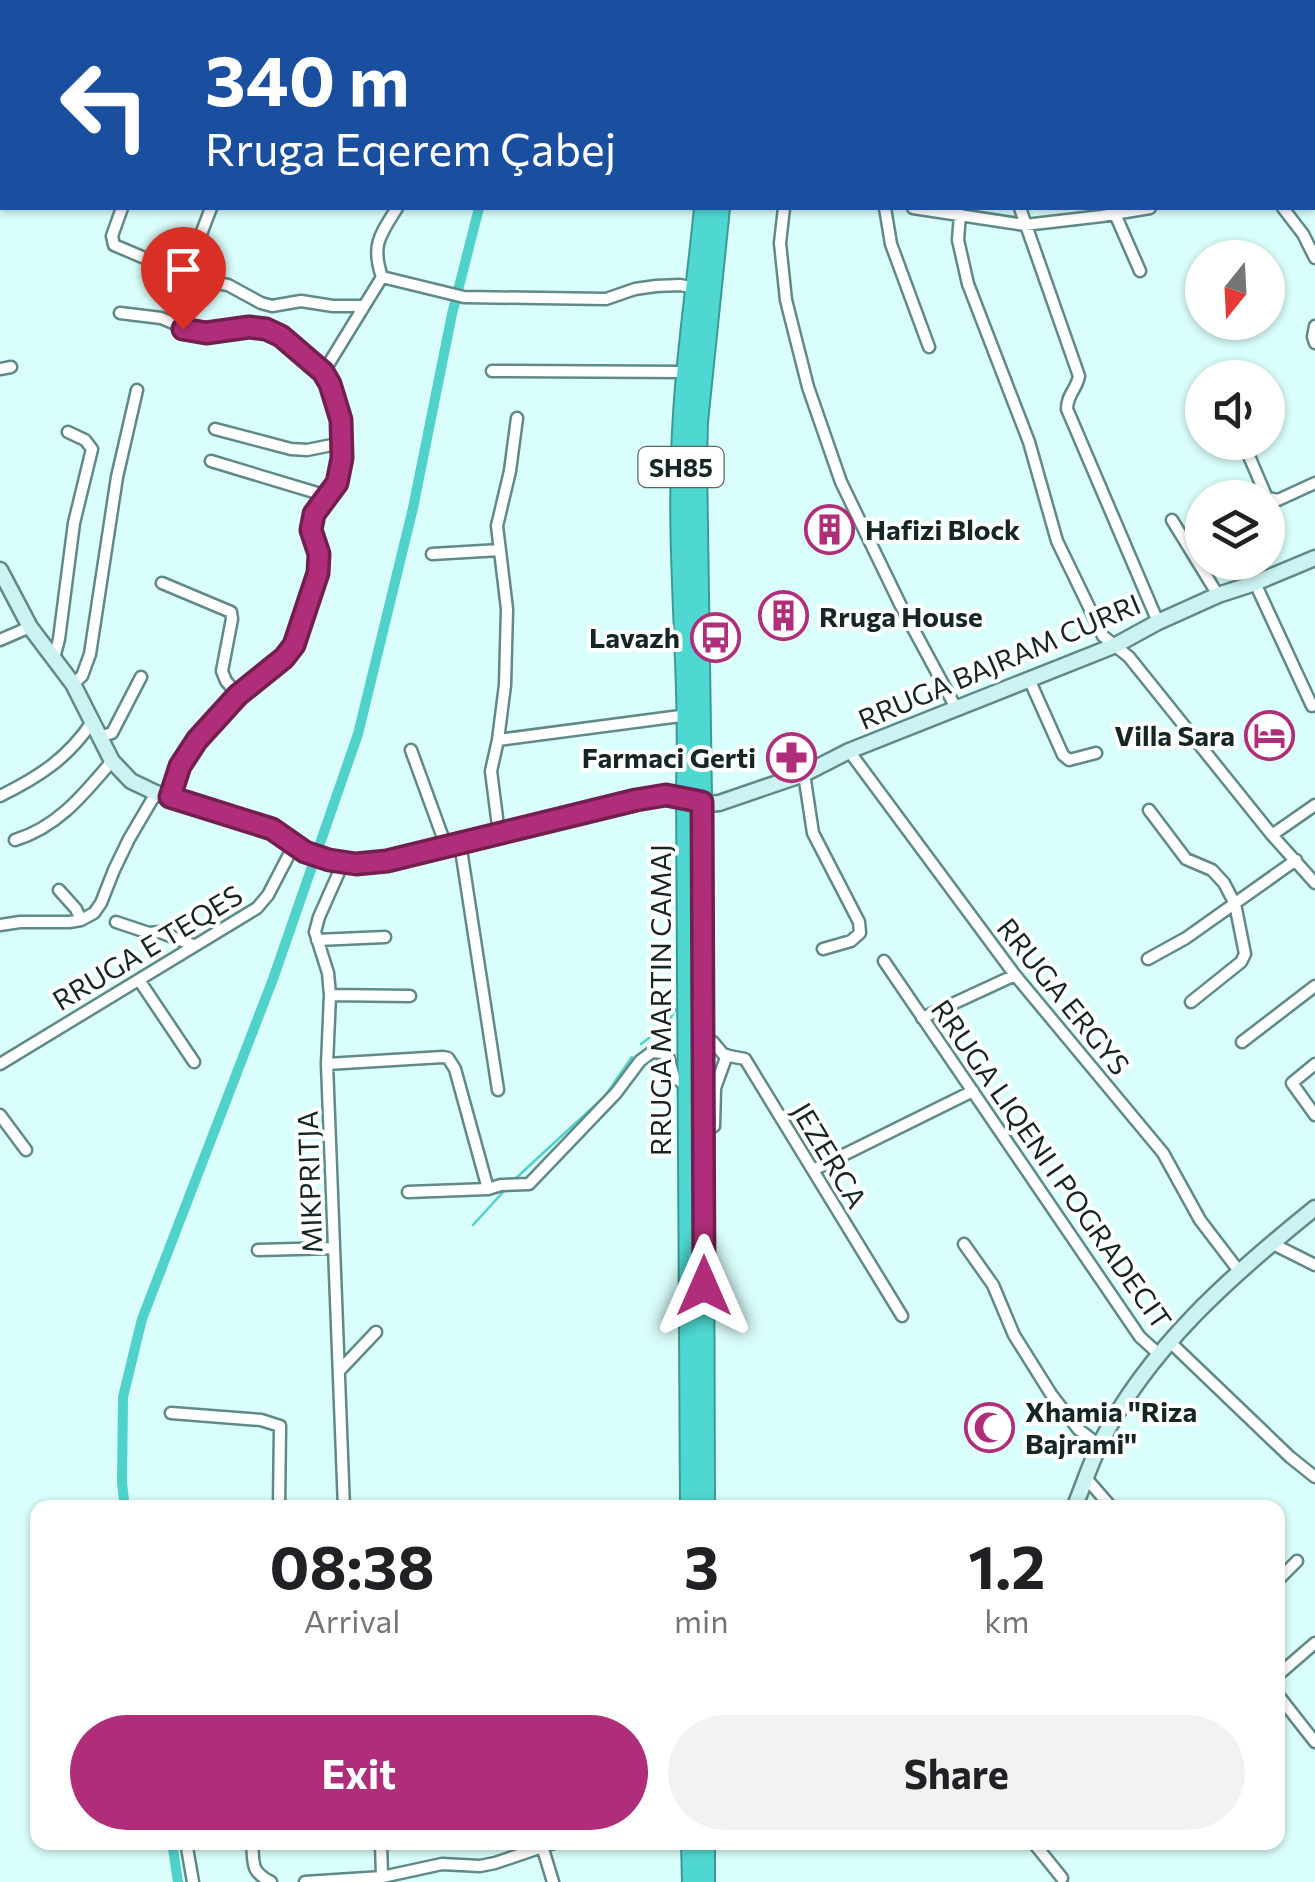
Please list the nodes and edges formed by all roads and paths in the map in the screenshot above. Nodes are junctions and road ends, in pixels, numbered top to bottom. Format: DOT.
graph roads {
  1 [pos="121,210"];
  2 [pos="210,210"];
  3 [pos="395,210"];
  4 [pos="704,210"];
  5 [pos="720,210"];
  6 [pos="784,210"];
  7 [pos="885,210"];
  8 [pos="929,210"];
  9 [pos="1021,210"];
  10 [pos="1138,210"];
  11 [pos="1285,210"];
  12 [pos="1064,213"];
  13 [pos="960,214"];
  14 [pos="1115,214"];
  15 [pos="1025,224"];
  16 [pos="1315,258"];
  17 [pos="1140,271"];
  18 [pos="185,276"];
  19 [pos="382,277"];
  20 [pos="696,288"];
  21 [pos="364,306"];
  22 [pos="120,313"];
  23 [pos="1315,326"];
  24 [pos="1315,342"];
  25 [pos="929,347"];
  26 [pos="323,372"];
  27 [pos="492,372"];
  28 [pos="686,372"];
  29 [pos="137,390"];
  30 [pos="516,418"];
  31 [pos="214,429"];
  32 [pos="68,432"];
  33 [pos="342,443"];
  34 [pos="211,461"];
  35 [pos="1315,482"];
  36 [pos="328,496"];
  37 [pos="1285,497"];
  38 [pos="1172,520"];
  39 [pos="500,550"];
  40 [pos="432,554"];
  41 [pos="1315,558"];
  42 [pos="0,570"];
  43 [pos="162,583"];
  44 [pos="1255,583"];
  45 [pos="1218,595"];
  46 [pos="1158,622"];
  47 [pos="30,627"];
  48 [pos="0,640"];
  49 [pos="1116,645"];
  50 [pos="54,658"];
  51 [pos="141,677"];
  52 [pos="1029,679"];
  53 [pos="73,684"];
  54 [pos="238,695"];
  55 [pos="1312,706"];
  56 [pos="956,708"];
  57 [pos="688,715"];
  58 [pos="92,722"];
  59 [pos="100,737"];
  60 [pos="498,740"];
  61 [pos="411,750"];
  62 [pos="850,751"];
  63 [pos="1096,753"];
  64 [pos="112,761"];
  65 [pos="804,774"];
  66 [pos="163,795"];
  67 [pos="0,796"];
  68 [pos="694,800"];
  69 [pos="1315,805"];
  70 [pos="1149,810"];
  71 [pos="499,834"];
  72 [pos="1272,835"];
  73 [pos="15,840"];
  74 [pos="453,845"];
  75 [pos="300,849"];
  76 [pos="1296,860"];
  77 [pos="336,861"];
  78 [pos="1315,883"];
  79 [pos="59,890"];
  80 [pos="1235,904"];
  81 [pos="82,920"];
  82 [pos="116,922"];
  83 [pos="0,925"];
  84 [pos="385,937"];
  85 [pos="317,940"];
  86 [pos="193,946"];
  87 [pos="824,948"];
  88 [pos="1148,959"];
  89 [pos="884,960"];
  90 [pos="1016,974"];
  91 [pos="139,980"];
  92 [pos="1315,986"];
  93 [pos="330,996"];
  94 [pos="410,996"];
  95 [pos="1190,1002"];
  96 [pos="922,1018"];
  97 [pos="703,1039"];
  98 [pos="1242,1042"];
  99 [pos="728,1055"];
  100 [pos="194,1062"];
  101 [pos="0,1064"];
  102 [pos="327,1064"];
  103 [pos="1315,1064"];
  104 [pos="688,1087"];
  105 [pos="498,1090"];
  106 [pos="973,1091"];
  107 [pos="0,1115"];
  108 [pos="1315,1115"];
  109 [pos="703,1132"];
  110 [pos="26,1150"];
  111 [pos="813,1170"];
  112 [pos="488,1189"];
  113 [pos="408,1192"];
  114 [pos="1315,1208"];
  115 [pos="1272,1243"];
  116 [pos="964,1244"];
  117 [pos="334,1248"];
  118 [pos="258,1250"];
  119 [pos="1315,1265"];
  120 [pos="1239,1271"];
  121 [pos="902,1316"];
  122 [pos="376,1332"];
  123 [pos="1170,1342"];
  124 [pos="1160,1355"];
  125 [pos="340,1370"];
  126 [pos="171,1413"];
  127 [pos="1099,1445"];
  128 [pos="1315,1477"];
  129 [pos="1086,1478"];
  130 [pos="279,1500"];
  131 [pos="344,1500"];
  132 [pos="690,1500"];
  133 [pos="705,1500"];
  134 [pos="1077,1500"];
  135 [pos="1105,1500"];
  136 [pos="1297,1562"];
  137 [pos="1285,1573"];
  138 [pos="1315,1643"];
  139 [pos="1285,1670"];
  140 [pos="1285,1704"];
  141 [pos="1315,1742"];
  142 [pos="187,1850"];
  143 [pos="253,1850"];
  144 [pos="381,1850"];
  145 [pos="537,1850"];
  146 [pos="544,1850"];
  147 [pos="691,1850"];
  148 [pos="706,1850"];
  149 [pos="1039,1850"];
  150 [pos="382,1877"];
  151 [pos="1062,1878"];
  152 [pos="193,1882"];
  153 [pos="271,1882"];
  154 [pos="305,1882"];
  155 [pos="554,1882"];
  156 [pos="692,1882"];
  157 [pos="705,1882"];
  1 -- 18 [label="street"];
  2 -- 18 [label="street"];
  3 -- 19 [label="street"];
  4 -- 20 [label="highway, RRUGA MARTIN CAMAJ / SH85"];
  5 -- 68 [label="highway, RRUGA MARTIN CAMAJ / SH85"];
  6 -- 56 [label="street"];
  7 -- 25 [label="street"];
  8 -- 13 [label="street"];
  9 -- 15 [label="street"];
  10 -- 14 [label="street"];
  11 -- 16 [label="street"];
  12 -- 14 [label="street"];
  12 -- 15 [label="street"];
  13 -- 15 [label="street"];
  13 -- 49 [label="street"];
  14 -- 17 [label="street"];
  15 -- 46 [label="street"];
  18 -- 21 [label="street"];
  19 -- 20 [label="street"];
  19 -- 21 [label="street"];
  20 -- 28 [label="highway, RRUGA MARTIN CAMAJ / SH85"];
  21 -- 26 [label="street"];
  22 -- 26 [label="street"];
  23 -- 24 [label="street"];
  26 -- 33 [label="street"];
  27 -- 28 [label="street"];
  28 -- 57 [label="highway, RRUGA MARTIN CAMAJ / SH85"];
  29 -- 53 [label="street"];
  30 -- 39 [label="street"];
  31 -- 33 [label="street"];
  32 -- 50 [label="street"];
  33 -- 36 [label="street"];
  34 -- 36 [label="street"];
  35 -- 37 [label="street"];
  36 -- 54 [label="street"];
  38 -- 45 [label="street"];
  39 -- 40 [label="street"];
  39 -- 60 [label="street"];
  41 -- 44 [label="main road, RRUGA BAJRAM CURRI"];
  42 -- 47 [label="main road"];
  43 -- 54 [label="street"];
  44 -- 45 [label="main road, RRUGA BAJRAM CURRI"];
  44 -- 55 [label="street"];
  45 -- 46 [label="main road, RRUGA BAJRAM CURRI"];
  46 -- 49 [label="main road, RRUGA BAJRAM CURRI"];
  47 -- 48 [label="street"];
  47 -- 50 [label="main road"];
  49 -- 52 [label="main road, RRUGA BAJRAM CURRI"];
  49 -- 72 [label="street"];
  50 -- 53 [label="main road"];
  51 -- 59 [label="street"];
  52 -- 56 [label="main road, RRUGA BAJRAM CURRI"];
  52 -- 63 [label="street"];
  53 -- 58 [label="main road"];
  54 -- 66 [label="street"];
  56 -- 62 [label="main road, RRUGA BAJRAM CURRI"];
  57 -- 60 [label="street"];
  57 -- 68 [label="highway, RRUGA MARTIN CAMAJ / SH85"];
  58 -- 59 [label="main road"];
  58 -- 67 [label="street"];
  59 -- 64 [label="main road"];
  60 -- 71 [label="street"];
  61 -- 74 [label="street"];
  62 -- 65 [label="main road, RRUGA BAJRAM CURRI"];
  62 -- 90 [label="street, RRUGA ERGYS"];
  64 -- 66 [label="main road"];
  64 -- 73 [label="street"];
  65 -- 68 [label="main road, RRUGA BAJRAM CURRI"];
  65 -- 87 [label="street"];
  66 -- 75 [label="main road"];
  66 -- 81 [label="street"];
  68 -- 71 [label="main road, RRUGA BAJRAM CURRI"];
  68 -- 97 [label="highway, RRUGA MARTIN CAMAJ / SH85"];
  68 -- 104 [label="highway, RRUGA MARTIN CAMAJ / SH85"];
  69 -- 72 [label="street"];
  70 -- 80 [label="street"];
  71 -- 74 [label="main road, RRUGA BAJRAM CURRI"];
  72 -- 76 [label="street"];
  74 -- 77 [label="main road, RRUGA BAJRAM CURRI"];
  74 -- 105 [label="street"];
  75 -- 77 [label="main road"];
  75 -- 86 [label="street, RRUGA E TEQES"];
  76 -- 78 [label="street"];
  76 -- 80 [label="street"];
  77 -- 85 [label="street, MIKPRITJA"];
  79 -- 81 [label="street"];
  80 -- 88 [label="street"];
  80 -- 95 [label="street"];
  81 -- 83 [label="street"];
  82 -- 86 [label="street"];
  84 -- 85 [label="street"];
  85 -- 93 [label="street, MIKPRITJA"];
  86 -- 91 [label="street, RRUGA E TEQES"];
  89 -- 96 [label="street, RRUGA LIQENI I POGRADECIT"];
  90 -- 96 [label="street"];
  90 -- 120 [label="street, RRUGA ERGYS"];
  91 -- 100 [label="street"];
  91 -- 101 [label="street, RRUGA E TEQES"];
  92 -- 98 [label="street"];
  93 -- 94 [label="street"];
  93 -- 102 [label="street, MIKPRITJA"];
  96 -- 106 [label="street, RRUGA LIQENI I POGRADECIT"];
  97 -- 99 [label="street, JEZERCA"];
  97 -- 109 [label="highway, RRUGA MARTIN CAMAJ / SH85"];
  99 -- 109 [label="street"];
  99 -- 111 [label="street, JEZERCA"];
  102 -- 112 [label="street"];
  102 -- 117 [label="street, MIKPRITJA"];
  103 -- 108 [label="street"];
  104 -- 112 [label="street"];
  104 -- 132 [label="highway, RRUGA MARTIN CAMAJ / SH85"];
  106 -- 111 [label="street"];
  106 -- 124 [label="street, RRUGA LIQENI I POGRADECIT"];
  107 -- 110 [label="street"];
  109 -- 133 [label="highway, RRUGA MARTIN CAMAJ / SH85"];
  111 -- 121 [label="street, JEZERCA"];
  112 -- 113 [label="street"];
  114 -- 115 [label="main road"];
  115 -- 119 [label="street"];
  115 -- 120 [label="main road"];
  116 -- 127 [label="street"];
  117 -- 118 [label="street"];
  117 -- 125 [label="street, MIKPRITJA"];
  120 -- 123 [label="main road"];
  122 -- 125 [label="street"];
  123 -- 124 [label="main road"];
  123 -- 128 [label="street"];
  124 -- 127 [label="main road"];
  125 -- 131 [label="street, MIKPRITJA"];
  126 -- 130 [label="street"];
  127 -- 129 [label="main road"];
  129 -- 134 [label="main road"];
  129 -- 135 [label="street"];
  136 -- 137 [label="street"];
  138 -- 139 [label="street"];
  140 -- 141 [label="street"];
  142 -- 152 [label="street"];
  143 -- 153 [label="street"];
  144 -- 150 [label="street"];
  145 -- 150 [label="street"];
  146 -- 155 [label="street"];
  147 -- 156 [label="highway"];
  148 -- 157 [label="highway"];
  149 -- 151 [label="street"];
  150 -- 154 [label="street"];
}
